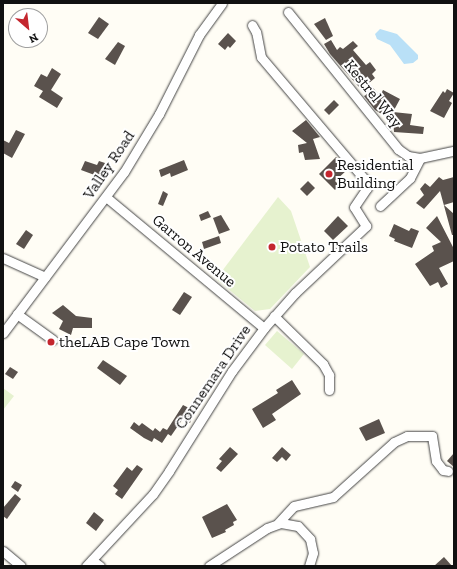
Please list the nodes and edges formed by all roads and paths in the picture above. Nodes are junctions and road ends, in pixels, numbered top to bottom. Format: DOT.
graph roads {
  1 [pos="222,3"];
  2 [pos="288,12"];
  3 [pos="252,25"];
  4 [pos="454,151"];
  5 [pos="420,158"];
  6 [pos="106,197"];
  7 [pos="380,206"];
  8 [pos="3,258"];
  9 [pos="45,277"];
  10 [pos="17,314"];
  11 [pos="274,316"];
  12 [pos="264,328"];
  13 [pos="3,333"];
  14 [pos="53,340"];
  15 [pos="329,390"];
  16 [pos="448,471"];
  17 [pos="278,523"];
  18 [pos="3,551"];
  19 [pos="89,563"];
  20 [pos="21,566"];
  21 [pos="100,566"];
  22 [pos="209,566"];
  23 [pos="309,566"];
  1 -- 6 [label="street, Valley Road"];
  2 -- 5 [label="street, Kestrel Way"];
  3 -- 11 [label="street, Connemara Drive"];
  4 -- 5 [label="street, Kestrel Way"];
  5 -- 7 [label="street"];
  6 -- 9 [label="street, Valley Road"];
  6 -- 12 [label="street, Garron Avenue"];
  8 -- 9 [label="street"];
  9 -- 10 [label="street, Valley Road"];
  10 -- 13 [label="street, Valley Road"];
  10 -- 14 [label="street"];
  11 -- 12 [label="street, Connemara Drive"];
  11 -- 15 [label="street"];
  12 -- 19 [label="street, Connemara Drive"];
  16 -- 17 [label="street"];
  17 -- 22 [label="street"];
  17 -- 23 [label="street"];
  18 -- 20 [label="street"];
  19 -- 21 [label="street"];
}
